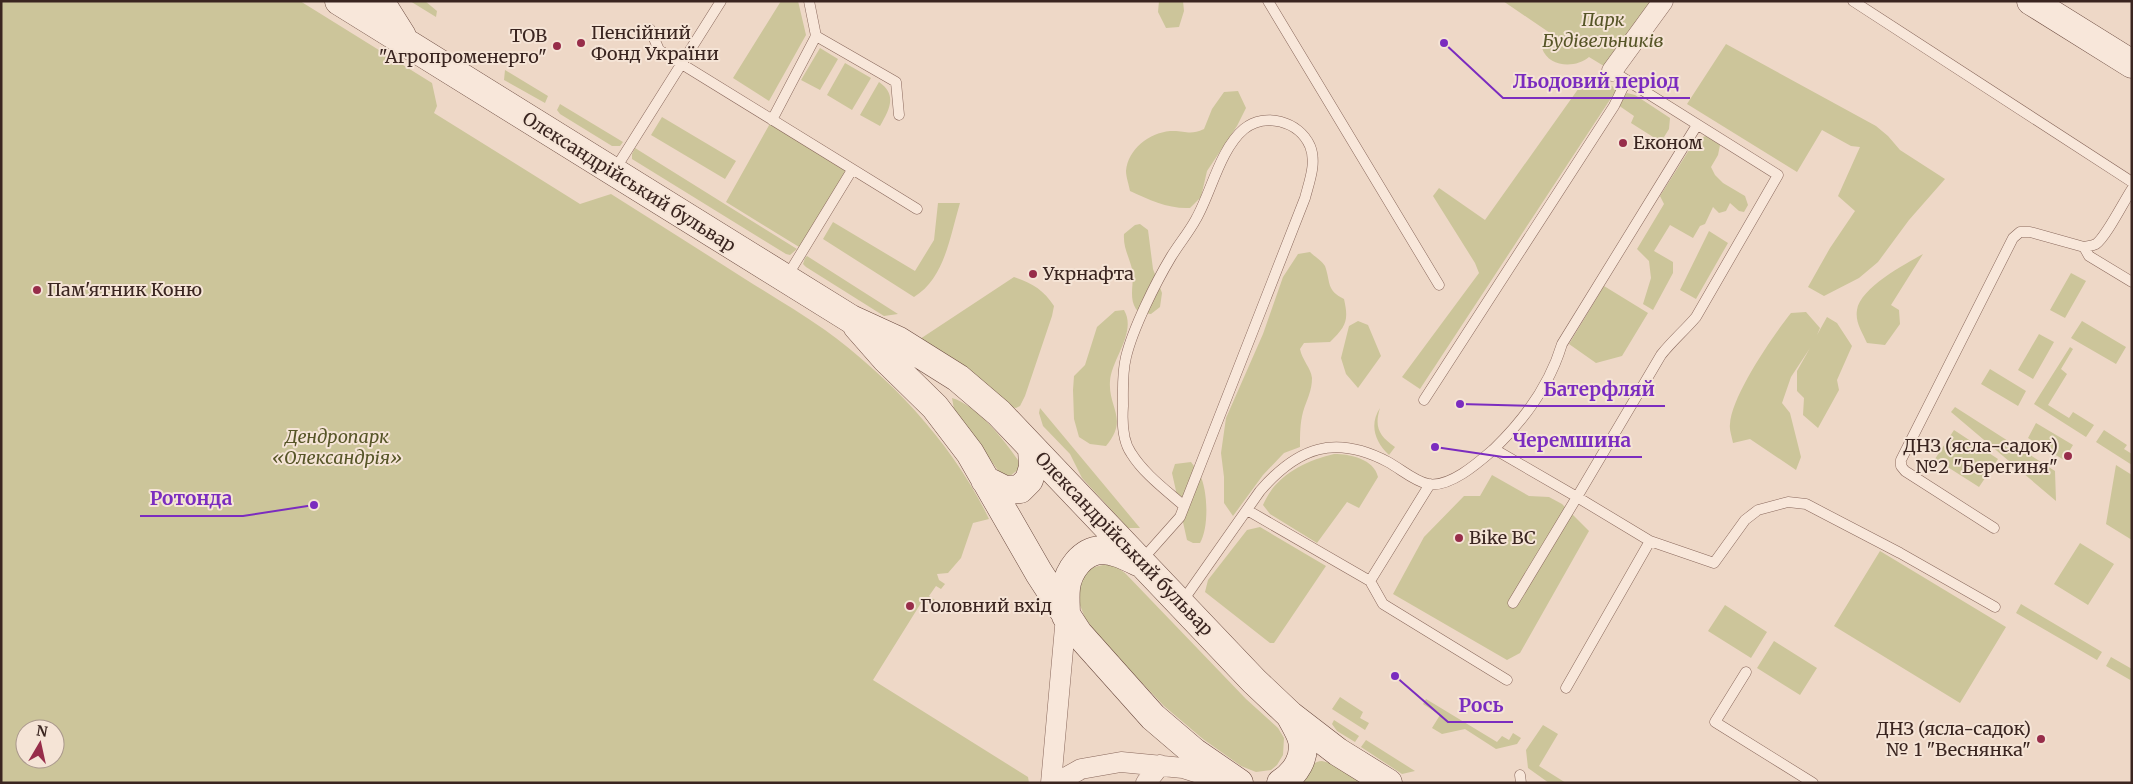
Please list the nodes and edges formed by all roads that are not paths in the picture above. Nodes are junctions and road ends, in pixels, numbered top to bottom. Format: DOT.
graph roads {
  1 [pos="339,1"];
  2 [pos="380,1"];
  3 [pos="721,1"];
  4 [pos="810,1"];
  5 [pos="1268,1"];
  6 [pos="1663,1"];
  7 [pos="2031,1"];
  8 [pos="1858,2"];
  9 [pos="650,29"];
  10 [pos="816,36"];
  11 [pos="407,44"];
  12 [pos="681,64"];
  13 [pos="2132,64"];
  14 [pos="1619,76"];
  15 [pos="899,115"];
  16 [pos="772,120"];
  17 [pos="1697,125"];
  18 [pos="852,170"];
  19 [pos="614,172"];
  20 [pos="2132,182"];
  21 [pos="2132,189"];
  22 [pos="917,210"];
  23 [pos="2084,247"];
  24 [pos="786,279"];
  25 [pos="2132,282"];
  26 [pos="1440,285"];
  27 [pos="851,319"];
  28 [pos="1424,400"];
  29 [pos="1032,448"];
  30 [pos="1494,449"];
  31 [pos="985,480"];
  32 [pos="1430,484"];
  33 [pos="1577,497"];
  34 [pos="1184,506"];
  35 [pos="1247,510"];
  36 [pos="1994,528"];
  37 [pos="1650,541"];
  38 [pos="1140,562"];
  39 [pos="1370,582"];
  40 [pos="1513,603"];
  41 [pos="1180,604"];
  42 [pos="1995,607"];
  43 [pos="1066,616"];
  44 [pos="1746,672"];
  45 [pos="1507,680"];
  46 [pos="1566,688"];
  47 [pos="1290,715"];
  48 [pos="1160,765"];
  49 [pos="1051,783"];
  50 [pos="1056,783"];
  51 [pos="1146,783"];
  52 [pos="1229,783"];
  53 [pos="1238,783"];
  54 [pos="1281,783"];
  55 [pos="1388,783"];
  56 [pos="1813,783"];
  1 -- 11 [label="main road, Олександрійський бульвар"];
  2 -- 11 [label="main road, Олександрійський бульвар"];
  3 -- 12 [label="lane"];
  4 -- 10 [label="lane"];
  5 -- 26 [label="lane"];
  6 -- 14 [label="street"];
  7 -- 13 [label="main road"];
  8 -- 20 [label="lane"];
  9 -- 12 [label="lane"];
  10 -- 15 [label="lane"];
  10 -- 16 [label="lane"];
  11 -- 19 [label="main road, Олександрійський бульвар"];
  12 -- 16 [label="lane"];
  12 -- 19 [label="lane"];
  14 -- 17 [label="lane"];
  14 -- 28 [label="lane"];
  16 -- 18 [label="lane"];
  17 -- 30 [label="lane"];
  17 -- 33 [label="lane"];
  18 -- 22 [label="lane"];
  18 -- 24 [label="lane"];
  19 -- 24 [label="main road, Олександрійський бульвар"];
  21 -- 23 [label="lane"];
  23 -- 25 [label="lane"];
  23 -- 36 [label="lane"];
  24 -- 27 [label="main road, Олександрійський бульвар"];
  27 -- 29 [label="main road, Олександрійський бульвар"];
  27 -- 31 [label="main road, Олександрійський бульвар"];
  29 -- 31 [label="main road"];
  29 -- 38 [label="main road, Олександрійський бульвар"];
  30 -- 32 [label="lane"];
  30 -- 33 [label="lane"];
  31 -- 43 [label="main road, Олександрійський бульвар"];
  32 -- 35 [label="lane"];
  32 -- 39 [label="lane"];
  33 -- 37 [label="lane"];
  33 -- 40 [label="lane"];
  34 -- 34 [label="lane"];
  34 -- 38 [label="lane"];
  35 -- 39 [label="lane"];
  35 -- 41 [label="lane"];
  37 -- 42 [label="lane"];
  37 -- 46 [label="lane"];
  38 -- 41 [label="main road, Олександрійський бульвар"];
  38 -- 43 [label="main road"];
  39 -- 45 [label="lane"];
  41 -- 47 [label="main road, Олександрійський бульвар"];
  43 -- 49 [label="street"];
  43 -- 53 [label="main road, Олександрійський бульвар"];
  44 -- 56 [label="lane"];
  47 -- 54 [label="main road"];
  47 -- 55 [label="main road, Олександрійський бульвар"];
  48 -- 50 [label="street"];
  48 -- 51 [label="street"];
  48 -- 52 [label="street"];
}
